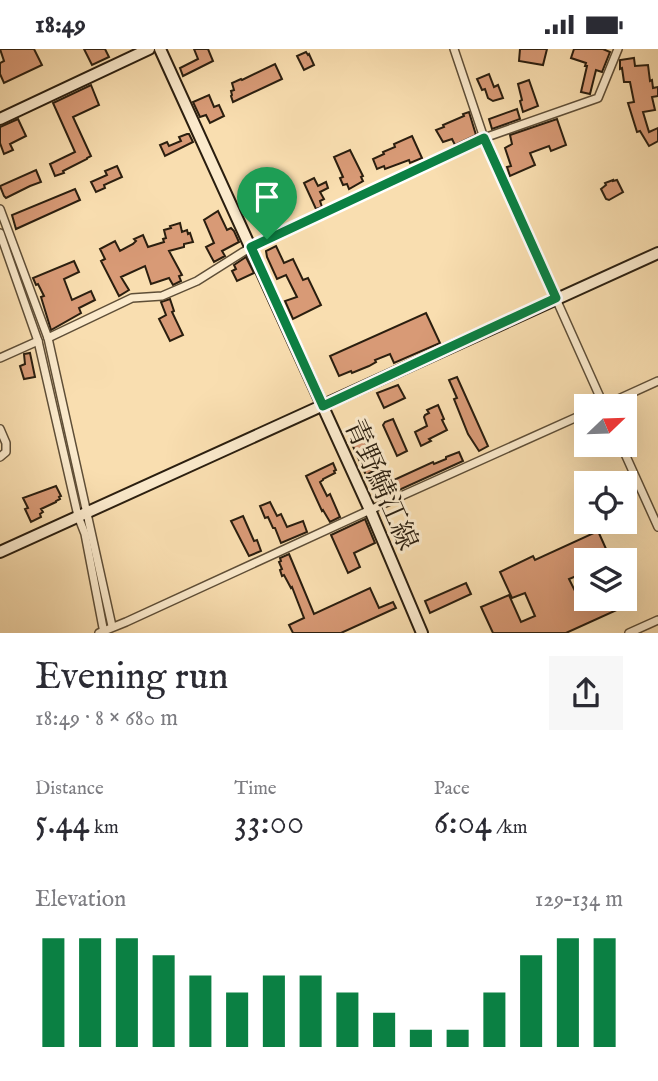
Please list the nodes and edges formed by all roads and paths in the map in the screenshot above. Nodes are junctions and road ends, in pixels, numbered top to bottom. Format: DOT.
graph roads {
  1 [pos="149,49"];
  2 [pos="160,49"];
  3 [pos="454,49"];
  4 [pos="618,49"];
  5 [pos="0,119"];
  6 [pos="484,138"];
  7 [pos="0,209"];
  8 [pos="0,233"];
  9 [pos="251,247"];
  10 [pos="658,253"];
  11 [pos="556,298"];
  12 [pos="47,338"];
  13 [pos="38,341"];
  14 [pos="0,358"];
  15 [pos="658,381"];
  16 [pos="599,394"];
  17 [pos="630,394"];
  18 [pos="323,406"];
  19 [pos="574,418"];
  20 [pos="0,429"];
  21 [pos="0,457"];
  22 [pos="626,457"];
  23 [pos="370,510"];
  24 [pos="82,514"];
  25 [pos="658,527"];
  26 [pos="0,552"];
  27 [pos="658,620"];
  28 [pos="112,627"];
  29 [pos="102,632"];
  30 [pos="422,633"];
  31 [pos="629,633"];
  1 -- 5 [label="main road"];
  2 -- 9 [label="main road, 青野鯖江線"];
  3 -- 6 [label="street"];
  4 -- 6 [label="street"];
  6 -- 9 [label="street"];
  6 -- 11 [label="street"];
  7 -- 12 [label="street"];
  8 -- 13 [label="street"];
  9 -- 12 [label="street"];
  9 -- 18 [label="main road, 青野鯖江線"];
  10 -- 11 [label="main road"];
  11 -- 16 [label="street"];
  11 -- 18 [label="main road"];
  12 -- 24 [label="street"];
  13 -- 14 [label="street"];
  13 -- 24 [label="street"];
  15 -- 17 [label="street"];
  18 -- 23 [label="main road, 青野鯖江線"];
  18 -- 24 [label="main road"];
  19 -- 23 [label="street"];
  20 -- 21 [label="street"];
  22 -- 25 [label="street"];
  23 -- 28 [label="street"];
  23 -- 30 [label="main road, 青野鯖江線"];
  24 -- 26 [label="main road"];
  24 -- 28 [label="street"];
  24 -- 29 [label="street"];
  27 -- 31 [label="street"];
  28 -- 29 [label="street"];
}
